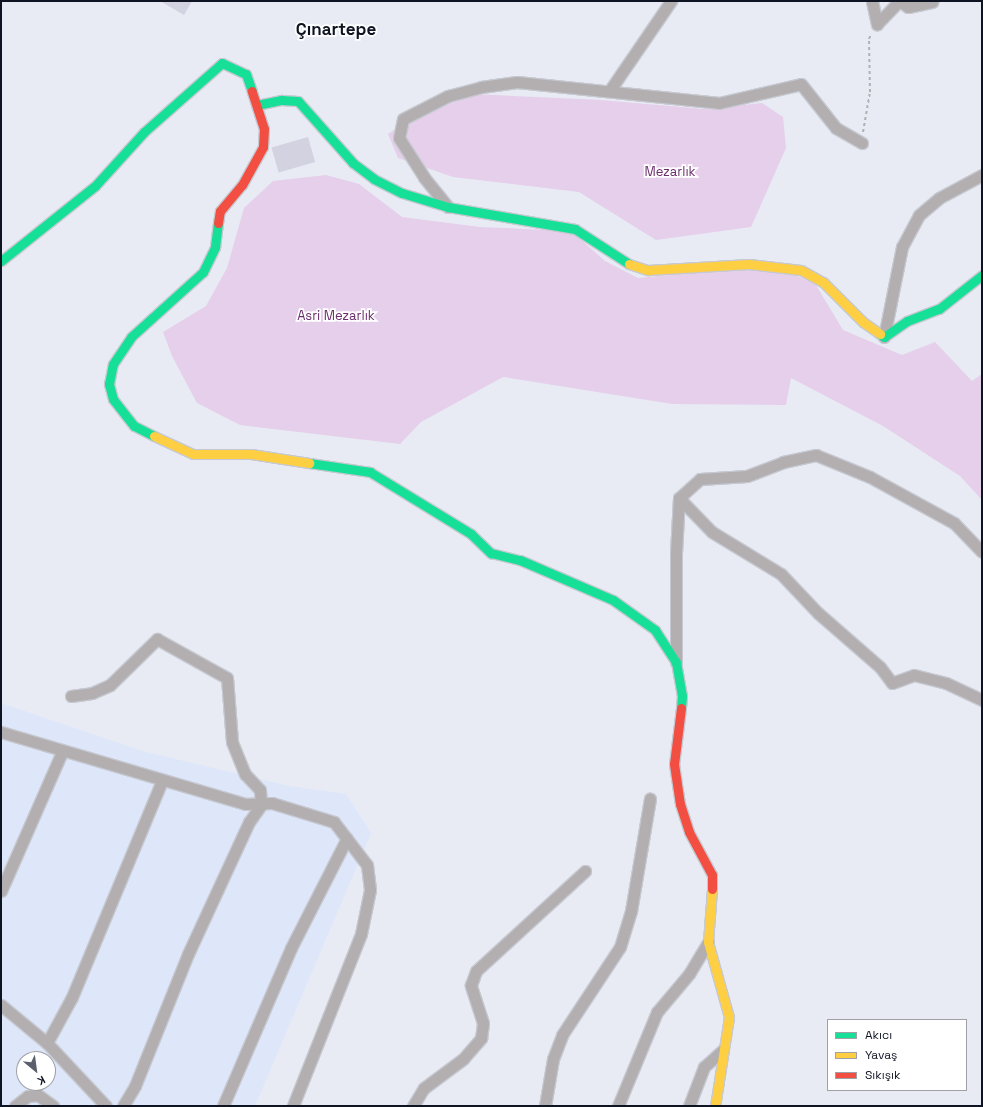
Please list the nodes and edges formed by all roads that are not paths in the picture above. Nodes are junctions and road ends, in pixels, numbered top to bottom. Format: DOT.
graph roads {
  1 [pos="671,1"];
  2 [pos="872,1"];
  3 [pos="900,1"];
  4 [pos="932,2"];
  5 [pos="610,90"];
  6 [pos="257,105"];
  7 [pos="862,143"];
  8 [pos="982,175"];
  9 [pos="448,207"];
  10 [pos="1,261"];
  11 [pos="982,275"];
  12 [pos="884,337"];
  13 [pos="679,498"];
  14 [pos="982,552"];
  15 [pos="676,662"];
  16 [pos="71,696"];
  17 [pos="982,700"];
  18 [pos="1,732"];
  19 [pos="62,752"];
  20 [pos="162,781"];
  21 [pos="650,799"];
  22 [pos="261,805"];
  23 [pos="347,838"];
  24 [pos="585,871"];
  25 [pos="1,891"];
  26 [pos="708,942"];
  27 [pos="1,1005"];
  28 [pos="47,1043"];
  29 [pos="723,1050"];
  30 [pos="15,1106"];
  31 [pos="53,1106"];
  32 [pos="106,1106"];
  33 [pos="122,1106"];
  34 [pos="223,1106"];
  35 [pos="293,1106"];
  36 [pos="413,1106"];
  37 [pos="546,1106"];
  38 [pos="618,1106"];
  39 [pos="690,1106"];
  40 [pos="714,1106"];
  1 -- 5 [label="street"];
  2 -- 3 [label="street"];
  3 -- 4 [label="street"];
  5 -- 7 [label="street"];
  5 -- 9 [label="street"];
  6 -- 9 [label="main road"];
  6 -- 10 [label="main road"];
  6 -- 15 [label="main road"];
  8 -- 12 [label="street"];
  9 -- 12 [label="main road"];
  11 -- 12 [label="main road"];
  13 -- 14 [label="street"];
  13 -- 15 [label="street"];
  13 -- 17 [label="street"];
  15 -- 26 [label="main road"];
  16 -- 22 [label="street"];
  18 -- 19 [label="street"];
  19 -- 20 [label="street"];
  19 -- 25 [label="street"];
  20 -- 22 [label="street"];
  20 -- 28 [label="street"];
  21 -- 37 [label="street"];
  22 -- 23 [label="street"];
  22 -- 33 [label="street"];
  23 -- 34 [label="street"];
  23 -- 35 [label="street"];
  24 -- 36 [label="street"];
  26 -- 29 [label="main road"];
  26 -- 38 [label="street"];
  27 -- 28 [label="street"];
  28 -- 32 [label="street"];
  29 -- 39 [label="street"];
  29 -- 40 [label="main road"];
  30 -- 31 [label="street"];
}
